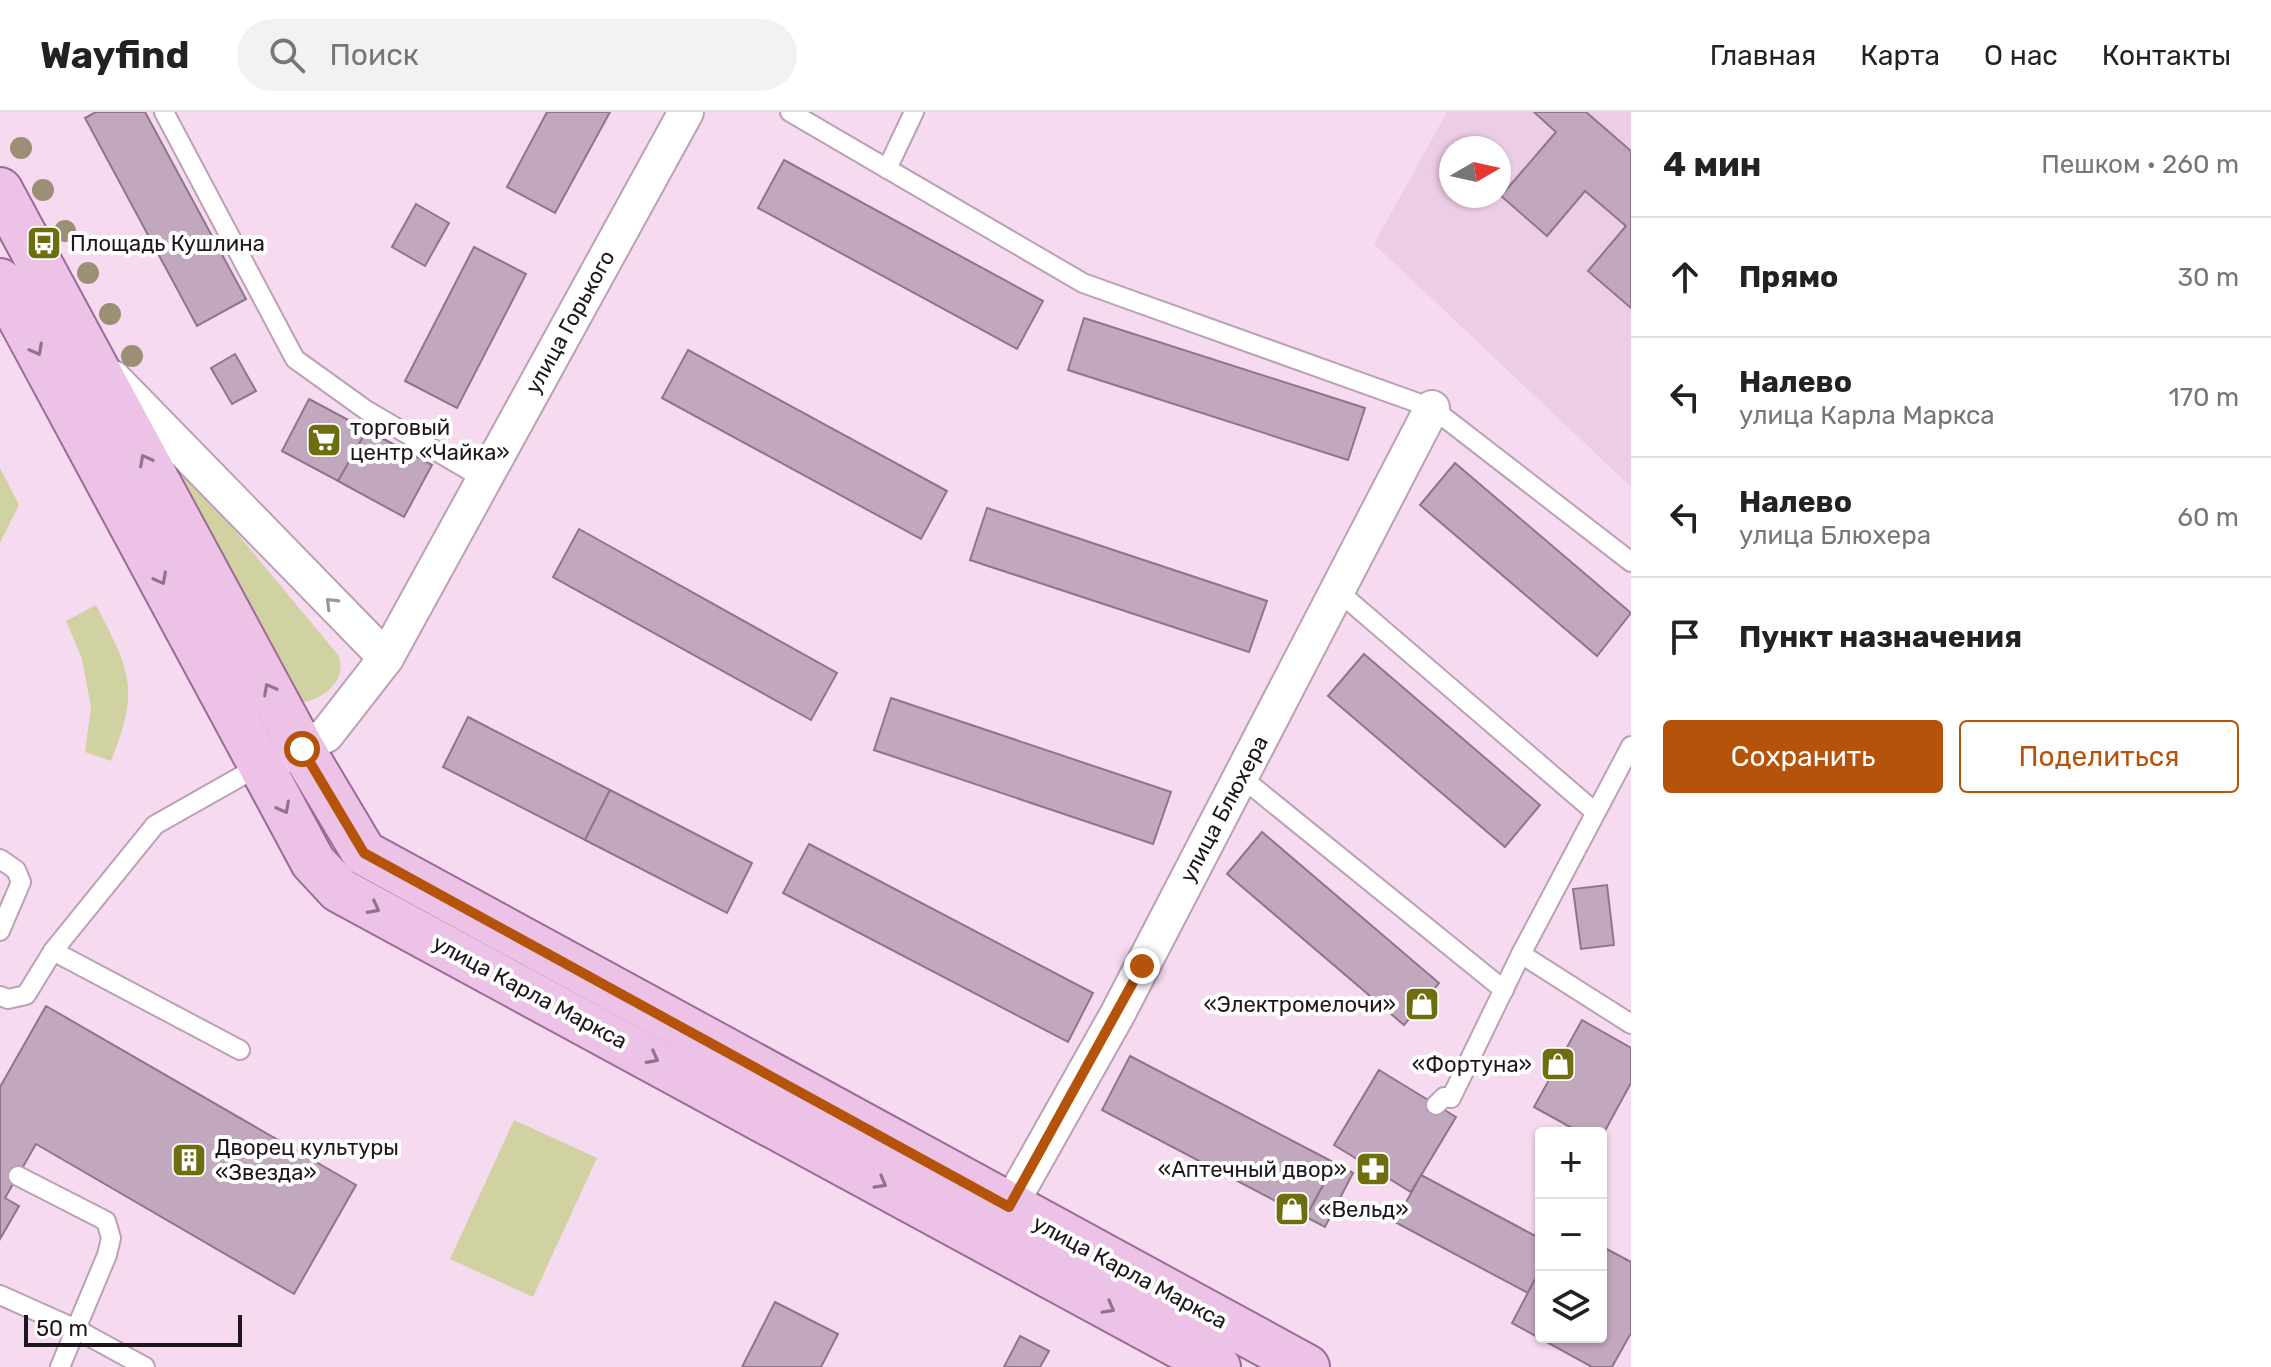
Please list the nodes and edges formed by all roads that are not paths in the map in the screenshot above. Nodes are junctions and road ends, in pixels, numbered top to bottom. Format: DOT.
graph roads {
  1 [pos="164,112"];
  2 [pos="686,112"];
  3 [pos="790,112"];
  4 [pos="914,112"];
  5 [pos="887,169"];
  6 [pos="0,190"];
  7 [pos="0,281"];
  8 [pos="87,351"];
  9 [pos="1432,408"];
  10 [pos="484,479"];
  11 [pos="1631,562"];
  12 [pos="1339,592"];
  13 [pos="386,658"];
  14 [pos="1631,746"];
  15 [pos="302,749"];
  16 [pos="261,765"];
  17 [pos="1241,777"];
  18 [pos="1595,812"];
  19 [pos="0,859"];
  20 [pos="0,931"];
  21 [pos="53,951"];
  22 [pos="1521,954"];
  23 [pos="1504,990"];
  24 [pos="0,996"];
  25 [pos="1631,1024"];
  26 [pos="240,1050"];
  27 [pos="1436,1105"];
  28 [pos="18,1176"];
  29 [pos="1009,1207"];
  30 [pos="0,1295"];
  31 [pos="76,1329"];
  32 [pos="60,1367"];
  33 [pos="145,1367"];
  34 [pos="1218,1367"];
  35 [pos="1307,1367"];
  1 -- 10 [label="lane"];
  2 -- 10 [label="street, улица Горького"];
  3 -- 5 [label="lane"];
  4 -- 5 [label="lane"];
  5 -- 9 [label="lane"];
  6 -- 8 [label="main road"];
  7 -- 16 [label="main road, улица Карла Маркса, one-way"];
  13 -- 8 [label="street, one-way"];
  15 -- 8 [label="main road, one-way"];
  9 -- 11 [label="lane"];
  9 -- 12 [label="street, улица Блюхера"];
  10 -- 13 [label="street, улица Горького"];
  12 -- 17 [label="street, улица Блюхера"];
  12 -- 18 [label="lane"];
  13 -- 15 [label="street, улица Горького"];
  14 -- 18 [label="lane"];
  15 -- 16 [label="street, улица Горького"];
  15 -- 29 [label="main road, улица Карла Маркса"];
  16 -- 21 [label="lane"];
  16 -- 34 [label="main road, улица Карла Маркса, one-way"];
  17 -- 23 [label="lane"];
  17 -- 29 [label="street, улица Блюхера"];
  18 -- 22 [label="lane"];
  19 -- 20 [label="lane"];
  21 -- 24 [label="lane"];
  21 -- 26 [label="lane"];
  22 -- 23 [label="lane"];
  22 -- 25 [label="lane"];
  23 -- 27 [label="lane"];
  28 -- 31 [label="lane"];
  29 -- 35 [label="main road, улица Карла Маркса"];
  30 -- 31 [label="lane"];
  31 -- 32 [label="lane"];
  31 -- 33 [label="lane"];
}
